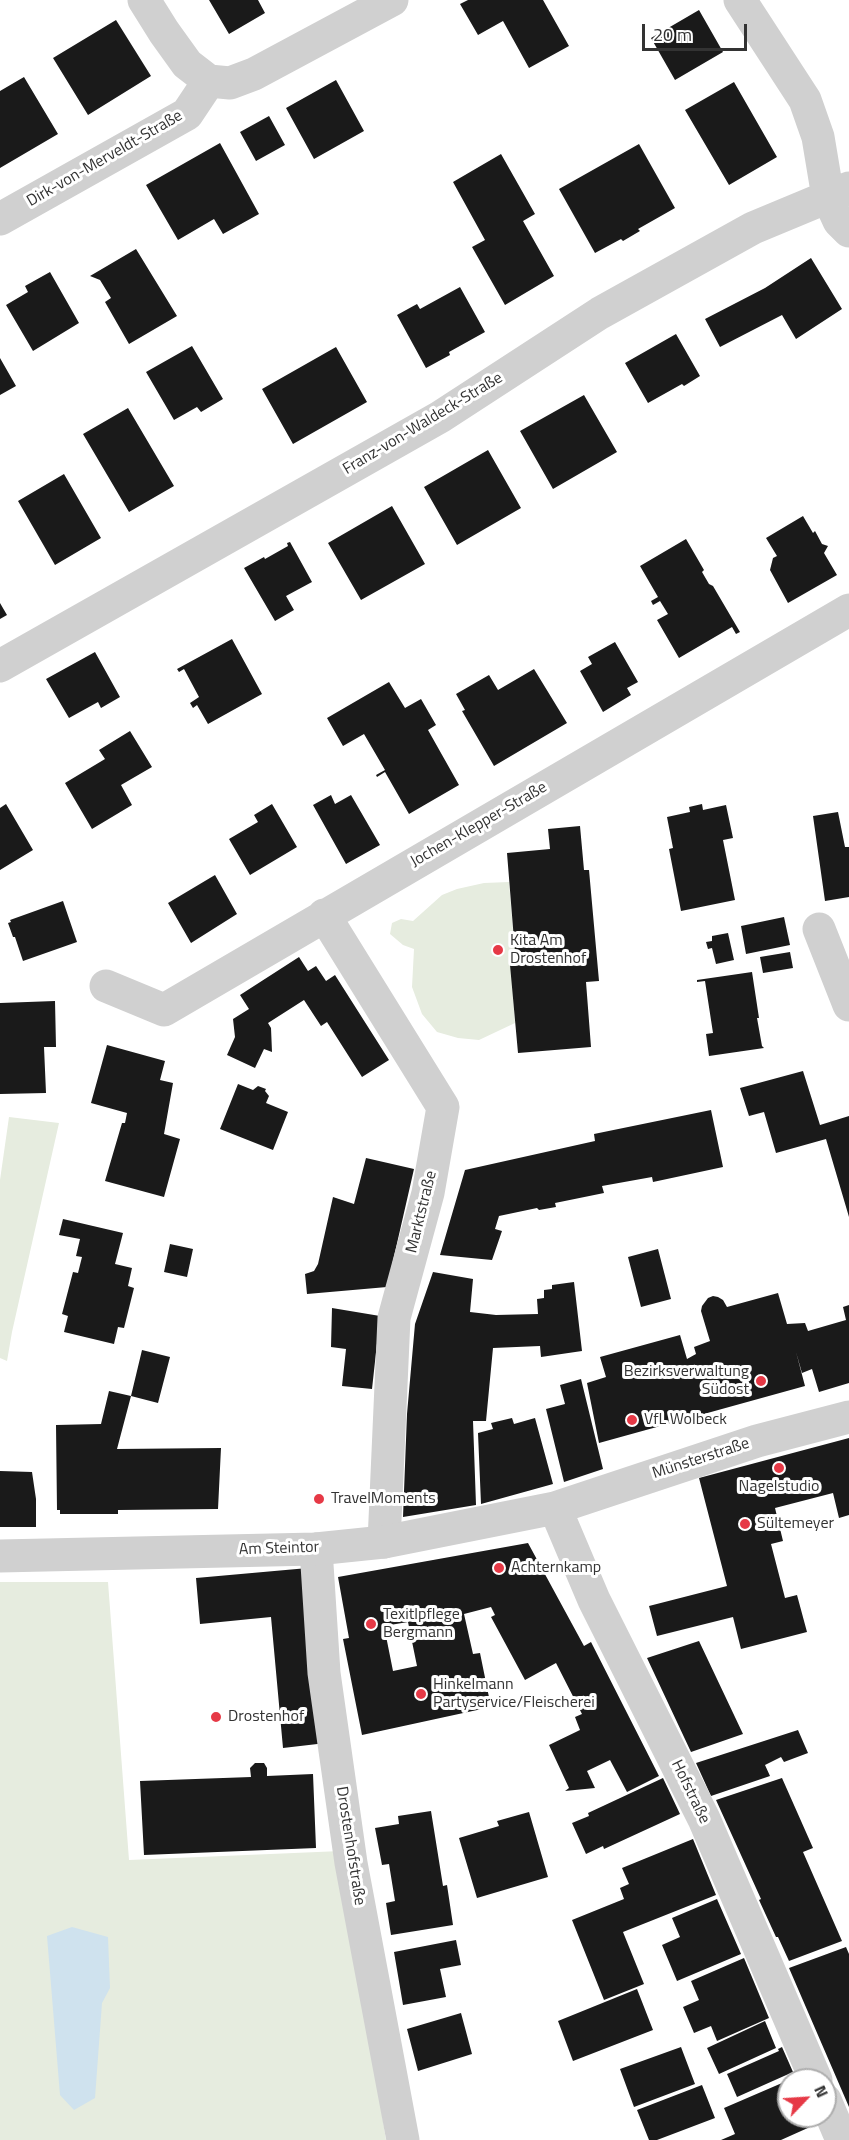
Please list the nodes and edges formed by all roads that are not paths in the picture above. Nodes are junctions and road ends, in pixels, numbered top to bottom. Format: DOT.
graph roads {
  1 [pos="144,0"];
  2 [pos="392,0"];
  3 [pos="740,0"];
  4 [pos="209,81"];
  5 [pos="839,192"];
  6 [pos="0,219"];
  7 [pos="849,231"];
  8 [pos="849,610"];
  9 [pos="0,666"];
  10 [pos="324,915"];
  11 [pos="819,929"];
  12 [pos="106,986"];
  13 [pos="849,1005"];
  14 [pos="849,1417"];
  15 [pos="555,1508"];
  16 [pos="384,1542"];
  17 [pos="316,1549"];
  18 [pos="0,1556"];
  19 [pos="811,2068"];
  20 [pos="403,2140"];
  1 -- 4 [label="street"];
  2 -- 4 [label="street"];
  3 -- 5 [label="street"];
  4 -- 6 [label="street, Dirk-von-Merveldt-Straße"];
  5 -- 7 [label="street"];
  5 -- 9 [label="street, Franz-von-Waldeck-Straße"];
  8 -- 10 [label="street, Jochen-Klepper-Straße"];
  10 -- 12 [label="street, Jochen-Klepper-Straße"];
  10 -- 16 [label="street, Marktstraße"];
  11 -- 13 [label="street"];
  14 -- 15 [label="street, Münsterstraße"];
  15 -- 16 [label="street, Am Steintor"];
  15 -- 19 [label="street, Hofstraße"];
  16 -- 17 [label="street, Am Steintor"];
  17 -- 18 [label="street, Am Steintor"];
  17 -- 20 [label="street, Drostenhofstraße"];
}
